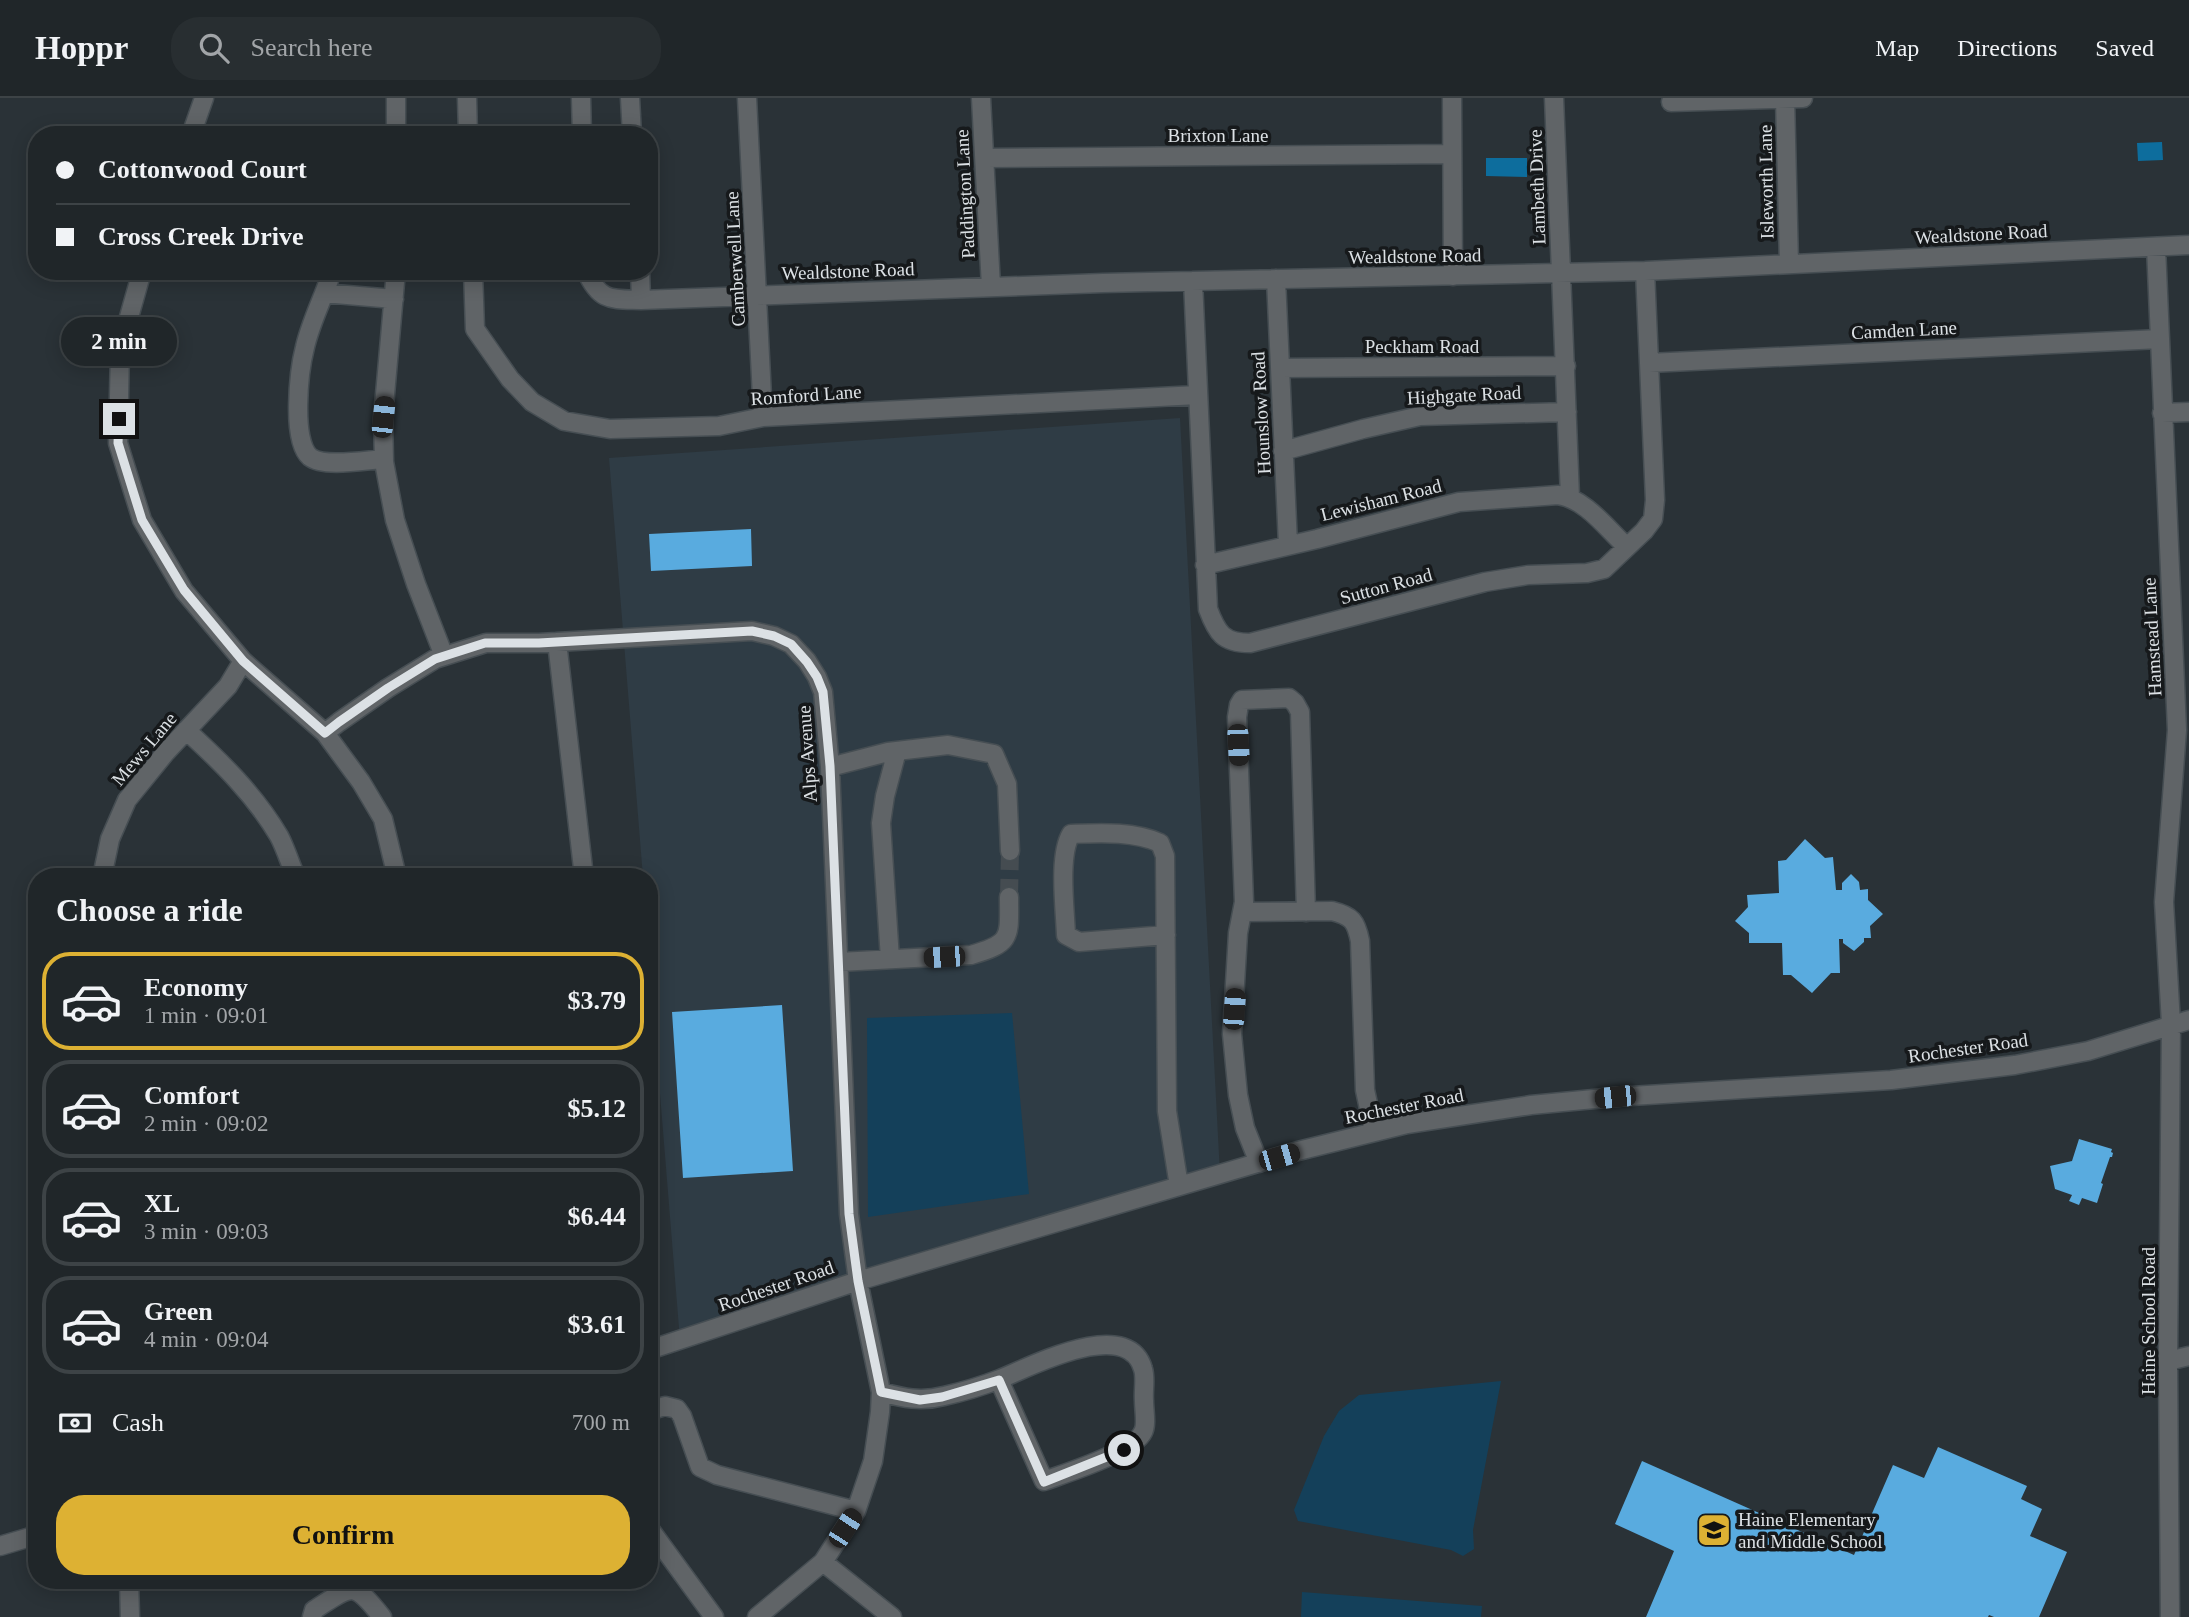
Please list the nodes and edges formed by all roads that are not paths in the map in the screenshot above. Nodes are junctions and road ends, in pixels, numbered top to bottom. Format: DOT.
graph roads {
  1 [pos="204,98"];
  2 [pos="396,98"];
  3 [pos="467,98"];
  4 [pos="581,98"];
  5 [pos="631,98"];
  6 [pos="747,98"];
  7 [pos="981,98"];
  8 [pos="1451,98"];
  9 [pos="1554,98"];
  10 [pos="1785,98"];
  11 [pos="1803,98"];
  12 [pos="1671,102"];
  13 [pos="194,126"];
  14 [pos="396,126"];
  15 [pos="468,126"];
  16 [pos="582,126"];
  17 [pos="632,126"];
  18 [pos="1452,154"];
  19 [pos="985,158"];
  20 [pos="2189,245"];
  21 [pos="2156,247"];
  22 [pos="1789,264"];
  23 [pos="1646,271"];
  24 [pos="1562,274"];
  25 [pos="1453,276"];
  26 [pos="1276,279"];
  27 [pos="139,280"];
  28 [pos="329,280"];
  29 [pos="395,280"];
  30 [pos="473,280"];
  31 [pos="590,280"];
  32 [pos="640,280"];
  33 [pos="1193,281"];
  34 [pos="991,287"];
  35 [pos="324,293"];
  36 [pos="758,296"];
  37 [pos="394,299"];
  38 [pos="641,300"];
  39 [pos="2160,339"];
  40 [pos="1649,363"];
  41 [pos="1566,366"];
  42 [pos="1280,368"];
  43 [pos="1198,396"];
  44 [pos="1567,412"];
  45 [pos="2189,412"];
  46 [pos="2162,413"];
  47 [pos="763,417"];
  48 [pos="1283,451"];
  49 [pos="384,459"];
  50 [pos="1570,497"];
  51 [pos="1288,545"];
  52 [pos="1627,547"];
  53 [pos="1205,565"];
  54 [pos="557,642"];
  55 [pos="444,656"];
  56 [pos="243,661"];
  57 [pos="186,730"];
  58 [pos="325,733"];
  59 [pos="897,751"];
  60 [pos="830,766"];
  61 [pos="1010,851"];
  62 [pos="104,868"];
  63 [pos="292,868"];
  64 [pos="395,868"];
  65 [pos="583,868"];
  66 [pos="1009,897"];
  67 [pos="1242,912"];
  68 [pos="1306,912"];
  69 [pos="1166,935"];
  70 [pos="890,959"];
  71 [pos="839,962"];
  72 [pos="2180,1022"];
  73 [pos="1374,1132"];
  74 [pos="1259,1163"];
  75 [pos="1179,1186"];
  76 [pos="858,1281"];
  77 [pos="658,1347"];
  78 [pos="2189,1356"];
  79 [pos="2168,1361"];
  80 [pos="999,1380"];
  81 [pos="881,1392"];
  82 [pos="658,1408"];
  83 [pos="856,1511"];
  84 [pos="28,1538"];
  85 [pos="658,1543"];
  86 [pos="0,1546"];
  87 [pos="823,1562"];
  88 [pos="129,1589"];
  89 [pos="130,1617"];
  90 [pos="312,1617"];
  91 [pos="383,1617"];
  92 [pos="714,1617"];
  93 [pos="757,1617"];
  94 [pos="891,1617"];
  95 [pos="2170,1617"];
  1 -- 13 [label="street"];
  2 -- 14 [label="street"];
  3 -- 15 [label="street"];
  4 -- 16 [label="street"];
  5 -- 17 [label="street"];
  6 -- 36 [label="street, Camberwell Lane"];
  7 -- 19 [label="street, Paddington Lane"];
  8 -- 18 [label="street"];
  9 -- 24 [label="street, Lambeth Drive"];
  10 -- 11 [label="street"];
  10 -- 12 [label="street"];
  10 -- 22 [label="street, Isleworth Lane"];
  18 -- 19 [label="street, Brixton Lane"];
  18 -- 25 [label="street"];
  19 -- 34 [label="street, Paddington Lane"];
  20 -- 21 [label="street, Wealdstone Road"];
  21 -- 22 [label="street, Wealdstone Road"];
  21 -- 39 [label="street, Hamstead Lane"];
  22 -- 23 [label="street, Wealdstone Road"];
  23 -- 24 [label="street, Wealdstone Road"];
  23 -- 40 [label="street, Sutton Road"];
  24 -- 25 [label="street, Wealdstone Road"];
  24 -- 41 [label="street"];
  25 -- 26 [label="street, Wealdstone Road"];
  26 -- 33 [label="street, Wealdstone Road"];
  26 -- 42 [label="street, Hounslow Road"];
  27 -- 56 [label="street"];
  28 -- 35 [label="street"];
  29 -- 37 [label="street"];
  30 -- 47 [label="street, Romford Lane"];
  31 -- 38 [label="street, Wealdstone Road"];
  32 -- 38 [label="street"];
  33 -- 34 [label="street, Wealdstone Road"];
  33 -- 43 [label="street, Sutton Road"];
  34 -- 36 [label="street, Wealdstone Road"];
  35 -- 37 [label="street"];
  35 -- 49 [label="street"];
  36 -- 38 [label="street, Wealdstone Road"];
  36 -- 47 [label="street, Camberwell Lane"];
  37 -- 49 [label="street"];
  39 -- 40 [label="street, Camden Lane"];
  39 -- 46 [label="street, Hamstead Lane"];
  40 -- 52 [label="street, Sutton Road"];
  41 -- 42 [label="street, Peckham Road"];
  41 -- 44 [label="street"];
  42 -- 48 [label="street, Hounslow Road"];
  43 -- 47 [label="street, Romford Lane"];
  43 -- 53 [label="street, Sutton Road"];
  44 -- 48 [label="street, Highgate Road"];
  44 -- 50 [label="street"];
  45 -- 46 [label="street"];
  46 -- 72 [label="street, Hamstead Lane"];
  48 -- 51 [label="street, Hounslow Road"];
  49 -- 55 [label="street"];
  50 -- 51 [label="street, Lewisham Road"];
  50 -- 52 [label="street"];
  51 -- 53 [label="street, Lewisham Road"];
  52 -- 53 [label="street, Sutton Road"];
  54 -- 55 [label="street, Alps Avenue"];
  54 -- 60 [label="street, Alps Avenue"];
  54 -- 65 [label="street"];
  55 -- 58 [label="street, Alps Avenue"];
  56 -- 57 [label="street, Mews Lane"];
  56 -- 58 [label="street"];
  57 -- 62 [label="street, Mews Lane"];
  57 -- 63 [label="street"];
  58 -- 64 [label="street"];
  59 -- 60 [label="street"];
  59 -- 61 [label="street"];
  59 -- 70 [label="street"];
  60 -- 71 [label="street, Alps Avenue"];
  66 -- 70 [label="street"];
  67 -- 68 [label="street"];
  67 -- 68 [label="street"];
  67 -- 74 [label="street"];
  68 -- 73 [label="street"];
  69 -- 69 [label="street"];
  69 -- 75 [label="street"];
  70 -- 71 [label="street"];
  71 -- 76 [label="street, Alps Avenue"];
  72 -- 73 [label="street, Rochester Road"];
  72 -- 79 [label="street, Haine School Road"];
  73 -- 74 [label="street, Rochester Road"];
  74 -- 75 [label="street, Rochester Road"];
  75 -- 76 [label="street, Rochester Road"];
  76 -- 77 [label="street, Rochester Road"];
  76 -- 81 [label="street, Alps Avenue"];
  78 -- 79 [label="street"];
  79 -- 95 [label="street, Haine School Road"];
  80 -- 80 [label="street"];
  80 -- 81 [label="street"];
  81 -- 83 [label="street, Alps Avenue"];
  82 -- 83 [label="street"];
  83 -- 87 [label="street, Alps Avenue"];
  84 -- 86 [label="street"];
  85 -- 92 [label="street"];
  87 -- 93 [label="street, Alps Avenue"];
  87 -- 94 [label="street"];
  88 -- 89 [label="street"];
  90 -- 91 [label="street"];
}
